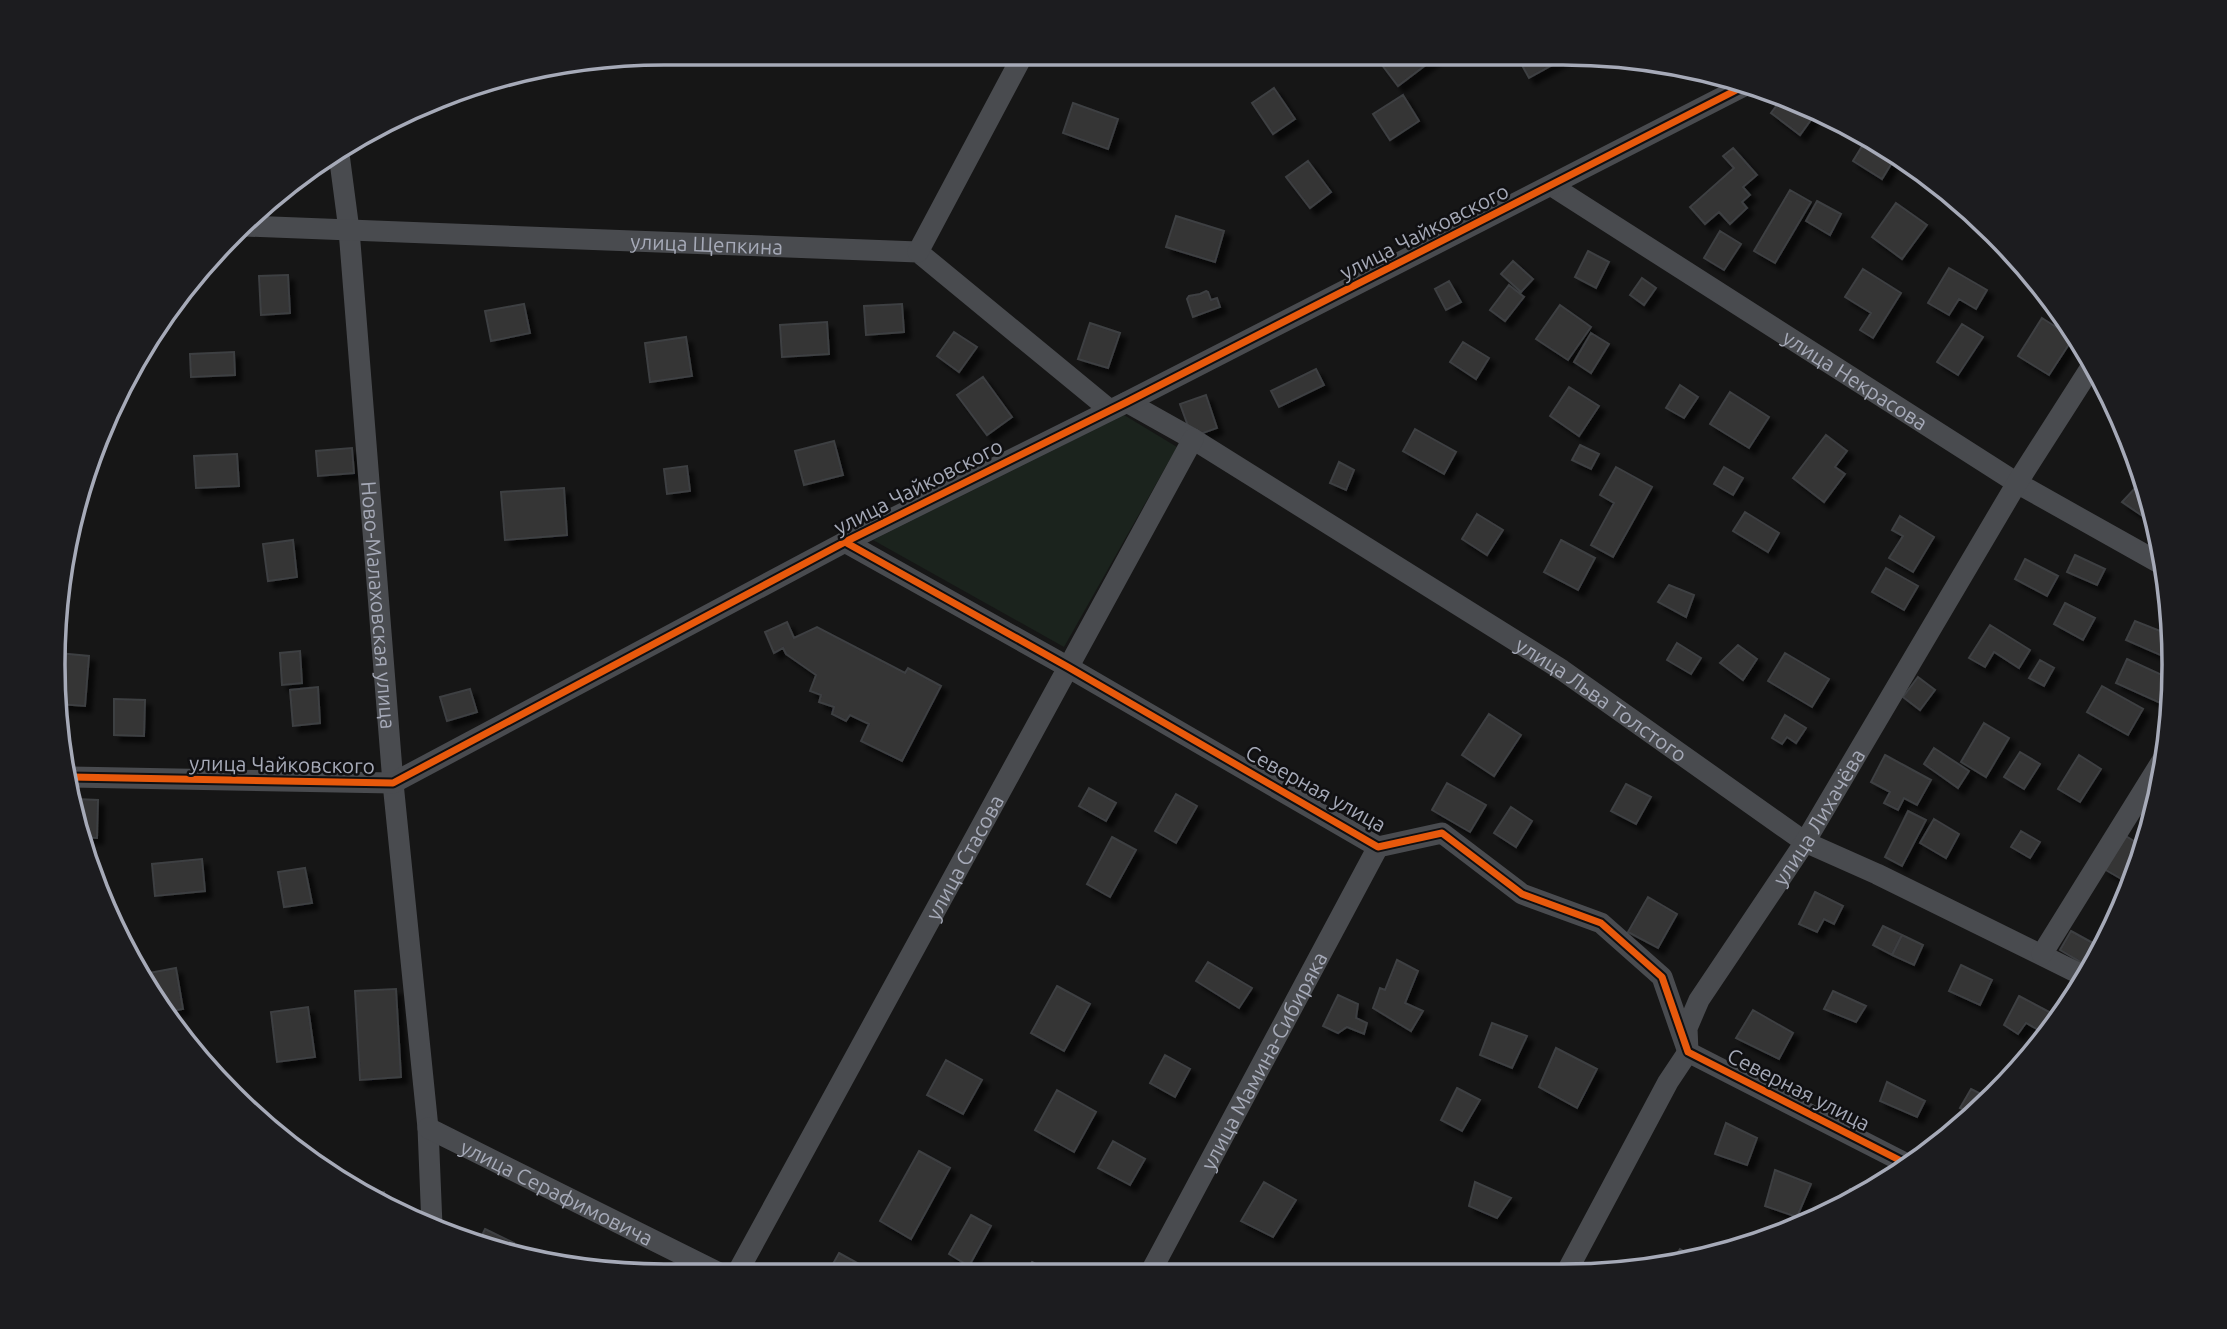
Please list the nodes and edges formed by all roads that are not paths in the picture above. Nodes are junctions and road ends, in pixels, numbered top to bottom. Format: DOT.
graph roads {
  1 [pos="1018,65"];
  2 [pos="1735,91"];
  3 [pos="340,161"];
  4 [pos="1552,186"];
  5 [pos="255,226"];
  6 [pos="349,230"];
  7 [pos="918,252"];
  8 [pos="2087,374"];
  9 [pos="1119,406"];
  10 [pos="1192,439"];
  11 [pos="2017,483"];
  12 [pos="845,542"];
  13 [pos="2153,559"];
  14 [pos="1068,667"];
  15 [pos="75,777"];
  16 [pos="2152,777"];
  17 [pos="393,783"];
  18 [pos="1804,842"];
  19 [pos="1378,847"];
  20 [pos="2042,954"];
  21 [pos="2077,972"];
  22 [pos="1688,1052"];
  23 [pos="428,1128"];
  24 [pos="1900,1160"];
  25 [pos="432,1217"];
  26 [pos="701,1264"];
  27 [pos="742,1264"];
  28 [pos="1155,1264"];
  29 [pos="1571,1264"];
  1 -- 7 [label="street"];
  2 -- 4 [label="street, улица Чайковского"];
  3 -- 6 [label="street, Ново-Малаховская улица"];
  4 -- 9 [label="street, улица Чайковского"];
  4 -- 11 [label="street, улица Некрасова"];
  5 -- 6 [label="street, улица Щепкина"];
  6 -- 7 [label="street, улица Щепкина"];
  6 -- 17 [label="street, Ново-Малаховская улица"];
  7 -- 9 [label="street"];
  8 -- 11 [label="street, улица Лихачёва"];
  9 -- 10 [label="street, улица Льва Толстого"];
  9 -- 12 [label="street, улица Чайковского"];
  10 -- 14 [label="street, улица Стасова"];
  10 -- 18 [label="street, улица Льва Толстого"];
  11 -- 13 [label="street, улица Некрасова"];
  11 -- 18 [label="street, улица Лихачёва"];
  12 -- 14 [label="street, Северная улица"];
  12 -- 17 [label="street, улица Чайковского"];
  14 -- 19 [label="street, Северная улица"];
  14 -- 27 [label="street, улица Стасова"];
  15 -- 17 [label="street, улица Чайковского"];
  16 -- 20 [label="street"];
  17 -- 23 [label="street, Ново-Малаховская улица"];
  18 -- 20 [label="street, улица Льва Толстого"];
  18 -- 22 [label="street, улица Лихачёва"];
  19 -- 22 [label="street, Северная улица"];
  19 -- 28 [label="street, улица Мамина-Сибиряка"];
  20 -- 21 [label="street, улица Льва Толстого"];
  22 -- 24 [label="street, Северная улица"];
  22 -- 29 [label="street, улица Лихачёва"];
  23 -- 25 [label="street, Ново-Малаховская улица"];
  23 -- 26 [label="street, улица Серафимовича"];
}
